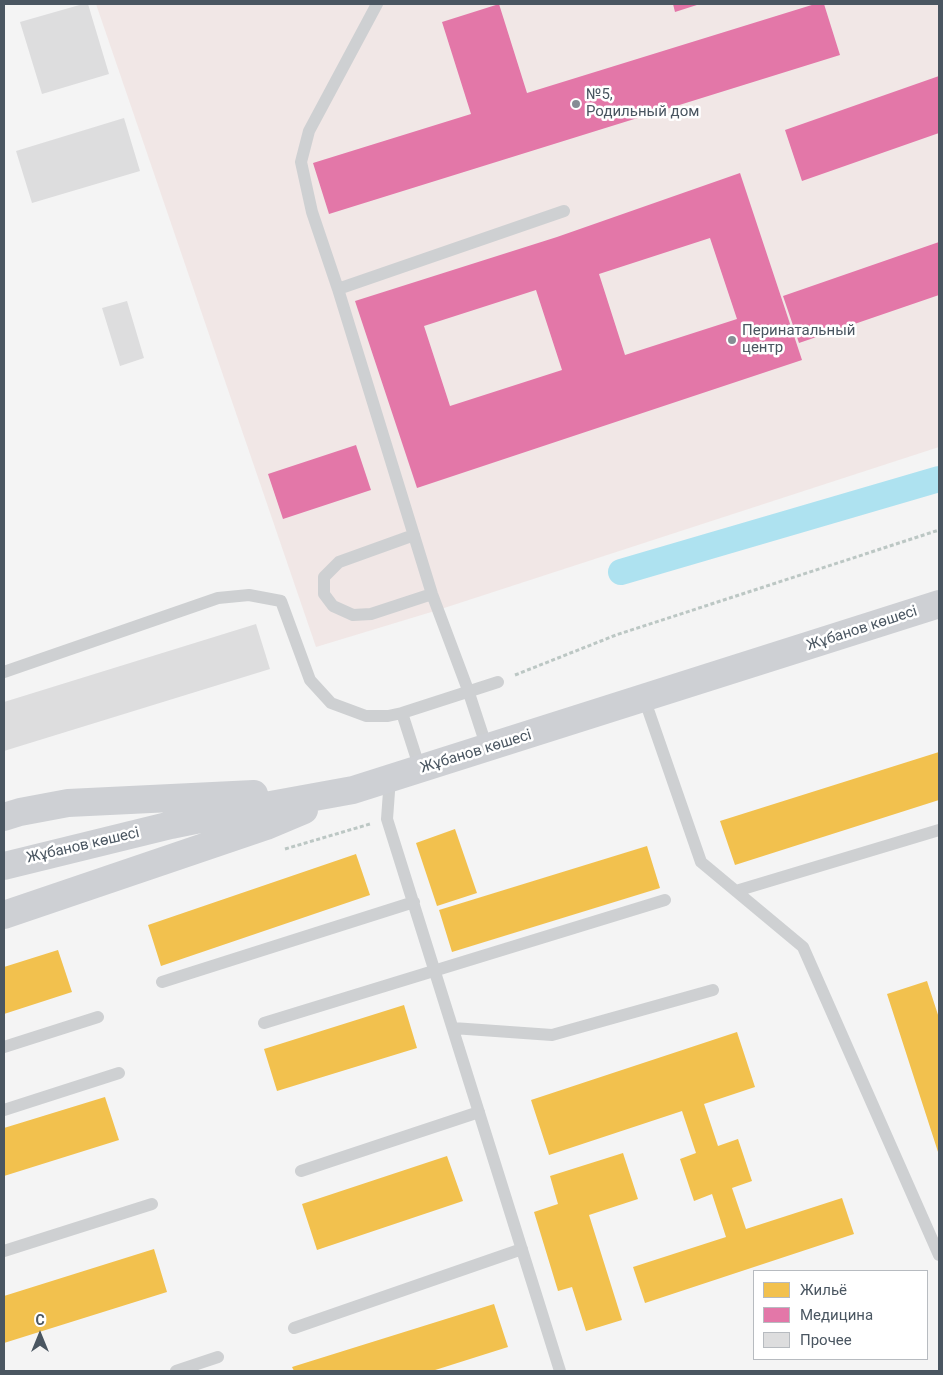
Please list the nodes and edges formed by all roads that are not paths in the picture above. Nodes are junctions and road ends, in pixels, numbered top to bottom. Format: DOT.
graph roads {
  1 [pos="377,4"];
  2 [pos="564,211"];
  3 [pos="338,289"];
  4 [pos="414,535"];
  5 [pos="432,594"];
  6 [pos="939,604"];
  7 [pos="4,672"];
  8 [pos="498,682"];
  9 [pos="468,690"];
  10 [pos="644,698"];
  11 [pos="402,713"];
  12 [pos="487,748"];
  13 [pos="420,769"];
  14 [pos="390,778"];
  15 [pos="353,790"];
  16 [pos="4,817"];
  17 [pos="939,830"];
  18 [pos="4,866"];
  19 [pos="736,891"];
  20 [pos="665,900"];
  21 [pos="414,902"];
  22 [pos="4,915"];
  23 [pos="435,970"];
  24 [pos="162,982"];
  25 [pos="713,990"];
  26 [pos="98,1018"];
  27 [pos="264,1023"];
  28 [pos="453,1028"];
  29 [pos="4,1047"];
  30 [pos="119,1073"];
  31 [pos="4,1110"];
  32 [pos="479,1112"];
  33 [pos="301,1171"];
  34 [pos="152,1204"];
  35 [pos="522,1249"];
  36 [pos="4,1251"];
  37 [pos="939,1255"];
  38 [pos="294,1328"];
  39 [pos="218,1358"];
  40 [pos="176,1371"];
  41 [pos="560,1371"];
  1 -- 3 [label="lane"];
  2 -- 3 [label="lane"];
  3 -- 4 [label="lane"];
  4 -- 5 [label="lane"];
  4 -- 5 [label="lane"];
  5 -- 9 [label="lane"];
  6 -- 10 [label="main road, Жұбанов көшесі"];
  7 -- 11 [label="lane"];
  8 -- 9 [label="lane"];
  9 -- 11 [label="lane"];
  9 -- 12 [label="lane"];
  10 -- 12 [label="main road, Жұбанов көшесі"];
  10 -- 19 [label="lane"];
  11 -- 13 [label="lane"];
  12 -- 13 [label="main road, Жұбанов көшесі"];
  13 -- 14 [label="main road, Жұбанов көшесі"];
  14 -- 15 [label="main road, Жұбанов көшесі"];
  14 -- 21 [label="lane"];
  15 -- 16 [label="main road"];
  15 -- 18 [label="main road, Жұбанов көшесі"];
  15 -- 22 [label="main road"];
  17 -- 19 [label="lane"];
  19 -- 37 [label="lane"];
  20 -- 23 [label="lane"];
  21 -- 23 [label="lane"];
  21 -- 24 [label="lane"];
  23 -- 27 [label="lane"];
  23 -- 28 [label="lane"];
  25 -- 28 [label="lane"];
  26 -- 29 [label="lane"];
  28 -- 32 [label="lane"];
  30 -- 31 [label="lane"];
  32 -- 33 [label="lane"];
  32 -- 35 [label="lane"];
  34 -- 36 [label="lane"];
  35 -- 38 [label="lane"];
  35 -- 41 [label="lane"];
  39 -- 40 [label="lane"];
}
